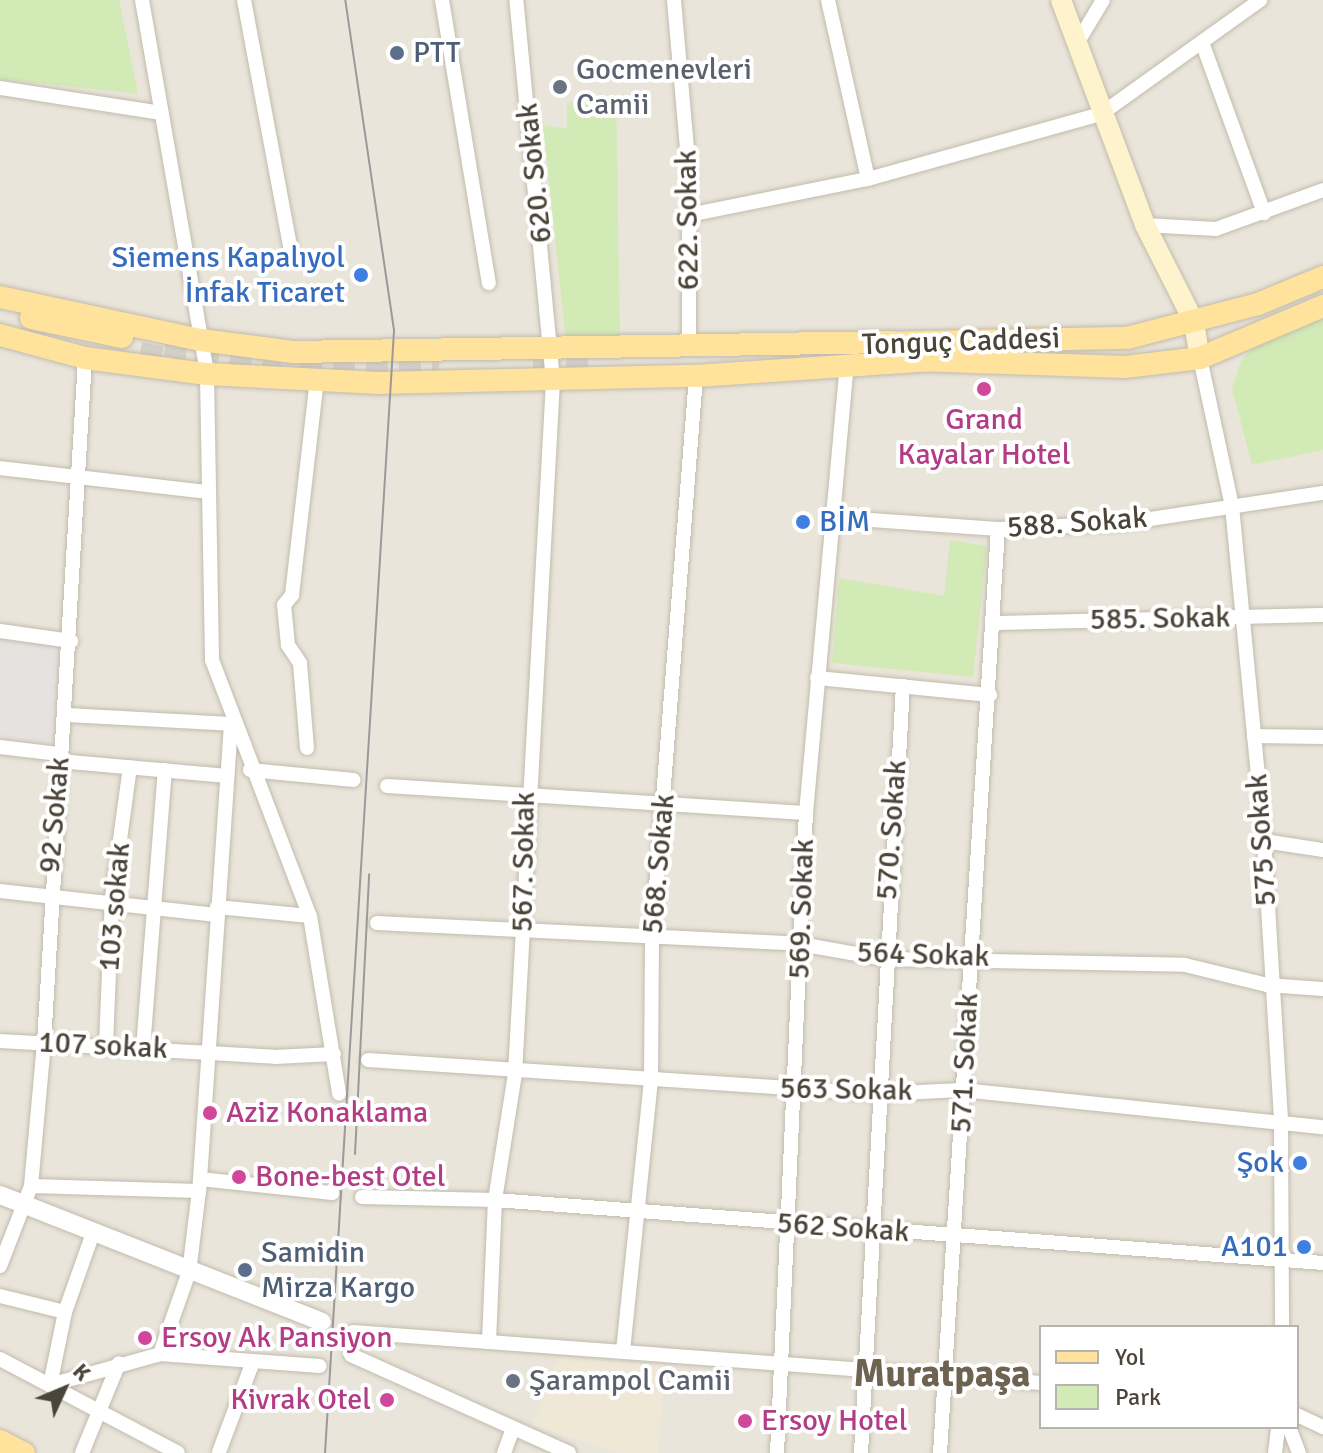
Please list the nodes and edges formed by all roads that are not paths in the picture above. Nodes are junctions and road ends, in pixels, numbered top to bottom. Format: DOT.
graph roads {
  1 [pos="142,0"];
  2 [pos="244,0"];
  3 [pos="442,0"];
  4 [pos="516,0"];
  5 [pos="674,0"];
  6 [pos="828,0"];
  7 [pos="1061,0"];
  8 [pos="1103,0"];
  9 [pos="1260,0"];
  10 [pos="1076,45"];
  11 [pos="1203,45"];
  12 [pos="0,88"];
  13 [pos="161,113"];
  14 [pos="1101,114"];
  15 [pos="868,179"];
  16 [pos="1323,190"];
  17 [pos="1264,213"];
  18 [pos="689,215"];
  19 [pos="1145,225"];
  20 [pos="292,256"];
  21 [pos="1323,277"];
  22 [pos="489,283"];
  23 [pos="0,297"];
  24 [pos="1323,306"];
  25 [pos="0,311"];
  26 [pos="0,322"];
  27 [pos="1194,322"];
  28 [pos="0,335"];
  29 [pos="201,340"];
  30 [pos="892,342"];
  31 [pos="689,344"];
  32 [pos="551,345"];
  33 [pos="146,347"];
  34 [pos="85,358"];
  35 [pos="1200,358"];
  36 [pos="839,361"];
  37 [pos="516,365"];
  38 [pos="439,367"];
  39 [pos="207,374"];
  40 [pos="696,376"];
  41 [pos="317,380"];
  42 [pos="553,381"];
  43 [pos="0,468"];
  44 [pos="75,481"];
  45 [pos="206,492"];
  46 [pos="1323,493"];
  47 [pos="1232,506"];
  48 [pos="829,517"];
  49 [pos="998,529"];
  50 [pos="1323,615"];
  51 [pos="1244,617"];
  52 [pos="996,623"];
  53 [pos="0,631"];
  54 [pos="71,641"];
  55 [pos="817,678"];
  56 [pos="903,686"];
  57 [pos="990,695"];
  58 [pos="67,715"];
  59 [pos="231,724"];
  60 [pos="1254,736"];
  61 [pos="1323,737"];
  62 [pos="0,747"];
  63 [pos="307,748"];
  64 [pos="59,758"];
  65 [pos="130,767"];
  66 [pos="165,770"];
  67 [pos="250,770"];
  68 [pos="227,776"];
  69 [pos="354,780"];
  70 [pos="387,786"];
  71 [pos="525,790"];
  72 [pos="664,800"];
  73 [pos="806,813"];
  74 [pos="1264,841"];
  75 [pos="1323,850"];
  76 [pos="0,891"];
  77 [pos="49,894"];
  78 [pos="112,898"];
  79 [pos="154,910"];
  80 [pos="217,911"];
  81 [pos="310,916"];
  82 [pos="377,923"];
  83 [pos="523,932"];
  84 [pos="652,938"];
  85 [pos="800,944"];
  86 [pos="970,956"];
  87 [pos="884,959"];
  88 [pos="1267,985"];
  89 [pos="1323,989"];
  90 [pos="0,1041"];
  91 [pos="44,1043"];
  92 [pos="106,1046"];
  93 [pos="143,1048"];
  94 [pos="206,1051"];
  95 [pos="334,1054"];
  96 [pos="368,1060"];
  97 [pos="515,1074"];
  98 [pos="651,1081"];
  99 [pos="797,1089"];
  100 [pos="962,1090"];
  101 [pos="339,1094"];
  102 [pos="878,1094"];
  103 [pos="1281,1122"];
  104 [pos="1323,1127"];
  105 [pos="200,1185"];
  106 [pos="31,1186"];
  107 [pos="332,1193"];
  108 [pos="0,1195"];
  109 [pos="362,1197"];
  110 [pos="495,1200"];
  111 [pos="24,1205"];
  112 [pos="637,1210"];
  113 [pos="788,1225"];
  114 [pos="869,1231"];
  115 [pos="93,1233"];
  116 [pos="959,1236"];
  117 [pos="1283,1258"];
  118 [pos="1323,1263"];
  119 [pos="0,1266"];
  120 [pos="189,1272"];
  121 [pos="0,1296"];
  122 [pos="65,1312"];
  123 [pos="322,1322"];
  124 [pos="1282,1325"];
  125 [pos="353,1332"];
  126 [pos="489,1342"];
  127 [pos="623,1351"];
  128 [pos="160,1354"];
  129 [pos="351,1355"];
  130 [pos="0,1359"];
  131 [pos="119,1363"];
  132 [pos="252,1364"];
  133 [pos="320,1366"];
  134 [pos="779,1368"];
  135 [pos="863,1374"];
  136 [pos="950,1379"];
  137 [pos="1039,1383"];
  138 [pos="50,1385"];
  139 [pos="102,1412"];
  140 [pos="1299,1416"];
  141 [pos="1323,1427"];
  142 [pos="1278,1429"];
  143 [pos="1290,1429"];
  144 [pos="512,1431"];
  145 [pos="0,1441"];
  146 [pos="219,1452"];
  147 [pos="24,1453"];
  148 [pos="82,1453"];
  149 [pos="178,1453"];
  150 [pos="504,1453"];
  151 [pos="569,1453"];
  152 [pos="777,1453"];
  153 [pos="861,1453"];
  154 [pos="940,1453"];
  155 [pos="1275,1453"];
  156 [pos="1299,1453"];
  1 -- 13 [label="street"];
  2 -- 20 [label="street"];
  3 -- 22 [label="street"];
  4 -- 32 [label="street, 620. Sokak"];
  5 -- 18 [label="street, 622. Sokak"];
  6 -- 15 [label="street"];
  7 -- 10 [label="main road"];
  8 -- 10 [label="street"];
  9 -- 11 [label="street"];
  10 -- 14 [label="main road"];
  11 -- 14 [label="street"];
  11 -- 17 [label="street"];
  12 -- 13 [label="street"];
  13 -- 29 [label="street"];
  14 -- 15 [label="street"];
  14 -- 19 [label="main road"];
  15 -- 18 [label="street"];
  16 -- 17 [label="street"];
  17 -- 19 [label="street"];
  18 -- 31 [label="street, 622. Sokak"];
  19 -- 27 [label="main road"];
  21 -- 27 [label="main road, Tonguç Caddesi"];
  23 -- 33 [label="main road"];
  24 -- 35 [label="main road"];
  25 -- 33 [label="main road"];
  26 -- 33 [label="main road"];
  27 -- 30 [label="main road, Tonguç Caddesi"];
  27 -- 35 [label="main road"];
  28 -- 34 [label="main road"];
  29 -- 32 [label="main road"];
  29 -- 33 [label="main road"];
  29 -- 39 [label="street"];
  30 -- 31 [label="main road"];
  30 -- 36 [label="main road, Tonguç Caddesi"];
  31 -- 32 [label="main road"];
  32 -- 42 [label="street, 620. Sokak"];
  33 -- 34 [label="main road"];
  33 -- 39 [label="main road"];
  34 -- 44 [label="street, 92 Sokak"];
  35 -- 36 [label="main road"];
  35 -- 47 [label="street, 575 Sokak"];
  36 -- 40 [label="main road"];
  36 -- 48 [label="street, 569. Sokak"];
  37 -- 38 [label="main road"];
  39 -- 41 [label="main road"];
  39 -- 45 [label="street"];
  40 -- 42 [label="main road"];
  40 -- 72 [label="street, 568. Sokak"];
  41 -- 42 [label="main road"];
  41 -- 63 [label="street"];
  42 -- 71 [label="street, 567. Sokak"];
  43 -- 44 [label="street"];
  44 -- 45 [label="street"];
  44 -- 54 [label="street, 92 Sokak"];
  45 -- 59 [label="street"];
  46 -- 47 [label="street, 588. Sokak"];
  47 -- 49 [label="street, 588. Sokak"];
  47 -- 51 [label="street, 575 Sokak"];
  48 -- 49 [label="street, 588. Sokak"];
  48 -- 55 [label="street, 569. Sokak"];
  49 -- 52 [label="street, 571. Sokak"];
  50 -- 51 [label="street, 585. Sokak"];
  51 -- 52 [label="street, 585. Sokak"];
  51 -- 60 [label="street, 575 Sokak"];
  52 -- 57 [label="street, 571. Sokak"];
  53 -- 54 [label="street"];
  54 -- 58 [label="street, 92 Sokak"];
  55 -- 56 [label="street"];
  55 -- 73 [label="street, 569. Sokak"];
  56 -- 57 [label="street"];
  56 -- 87 [label="street, 570. Sokak"];
  57 -- 86 [label="street, 571. Sokak"];
  58 -- 59 [label="street"];
  58 -- 64 [label="street, 92 Sokak"];
  59 -- 67 [label="street"];
  59 -- 68 [label="street"];
  60 -- 61 [label="street"];
  60 -- 74 [label="street, 575 Sokak"];
  62 -- 64 [label="street"];
  64 -- 65 [label="street"];
  64 -- 77 [label="street, 92 Sokak"];
  65 -- 66 [label="street"];
  65 -- 78 [label="street, 103 sokak"];
  66 -- 68 [label="street"];
  66 -- 79 [label="street"];
  67 -- 69 [label="street"];
  67 -- 81 [label="street"];
  68 -- 80 [label="street"];
  70 -- 71 [label="street"];
  71 -- 72 [label="street"];
  71 -- 83 [label="street, 567. Sokak"];
  72 -- 73 [label="street"];
  72 -- 84 [label="street, 568. Sokak"];
  73 -- 85 [label="street, 569. Sokak"];
  74 -- 75 [label="street"];
  74 -- 88 [label="street, 575 Sokak"];
  76 -- 77 [label="street"];
  77 -- 78 [label="street"];
  77 -- 91 [label="street, 92 Sokak"];
  78 -- 79 [label="street"];
  78 -- 92 [label="street, 103 sokak"];
  79 -- 80 [label="street"];
  79 -- 93 [label="street"];
  80 -- 81 [label="street"];
  80 -- 94 [label="street"];
  81 -- 95 [label="street"];
  82 -- 83 [label="street, 564 Sokak"];
  83 -- 84 [label="street, 564 Sokak"];
  83 -- 97 [label="street, 567. Sokak"];
  84 -- 85 [label="street, 564 Sokak"];
  84 -- 98 [label="street, 568. Sokak"];
  85 -- 87 [label="street, 564 Sokak"];
  85 -- 99 [label="street, 569. Sokak"];
  86 -- 87 [label="street, 564 Sokak"];
  86 -- 88 [label="street, 564 Sokak"];
  86 -- 100 [label="street, 571. Sokak"];
  87 -- 102 [label="street, 570. Sokak"];
  88 -- 89 [label="street, 564 Sokak"];
  88 -- 103 [label="street, 575 Sokak"];
  90 -- 91 [label="street, 107 sokak"];
  91 -- 92 [label="street, 107 sokak"];
  91 -- 106 [label="street, 92 Sokak"];
  92 -- 93 [label="street, 107 sokak"];
  93 -- 94 [label="street, 107 sokak"];
  94 -- 95 [label="street, 107 sokak"];
  94 -- 105 [label="street"];
  95 -- 101 [label="street"];
  96 -- 97 [label="street, 563 Sokak"];
  97 -- 98 [label="street, 563 Sokak"];
  97 -- 110 [label="street, 567. Sokak"];
  98 -- 99 [label="street, 563 Sokak"];
  98 -- 112 [label="street, 568. Sokak"];
  99 -- 102 [label="street, 563 Sokak"];
  99 -- 113 [label="street, 569. Sokak"];
  100 -- 102 [label="street, 563 Sokak"];
  100 -- 103 [label="street, 563 Sokak"];
  100 -- 116 [label="street, 571. Sokak"];
  102 -- 114 [label="street, 570. Sokak"];
  103 -- 104 [label="street, 563 Sokak"];
  103 -- 117 [label="street, 575 Sokak"];
  105 -- 106 [label="street"];
  105 -- 107 [label="street"];
  105 -- 120 [label="street"];
  106 -- 111 [label="street, 92 Sokak"];
  108 -- 111 [label="street"];
  109 -- 110 [label="street, 562 Sokak"];
  110 -- 112 [label="street, 562 Sokak"];
  110 -- 126 [label="street, 567. Sokak"];
  111 -- 115 [label="street"];
  111 -- 119 [label="street, 92 Sokak"];
  112 -- 113 [label="street, 562 Sokak"];
  112 -- 127 [label="street, 568. Sokak"];
  113 -- 114 [label="street, 562 Sokak"];
  113 -- 134 [label="street, 569. Sokak"];
  114 -- 116 [label="street, 562 Sokak"];
  114 -- 135 [label="street, 570. Sokak"];
  115 -- 120 [label="street"];
  115 -- 122 [label="street"];
  116 -- 117 [label="street, 562 Sokak"];
  116 -- 136 [label="street, 571. Sokak"];
  117 -- 118 [label="street, 562 Sokak"];
  117 -- 124 [label="street, 575 Sokak"];
  120 -- 123 [label="street"];
  120 -- 128 [label="street"];
  121 -- 122 [label="street"];
  122 -- 138 [label="street"];
  125 -- 126 [label="street"];
  126 -- 127 [label="street"];
  127 -- 134 [label="street"];
  128 -- 131 [label="street"];
  128 -- 132 [label="street"];
  129 -- 144 [label="street"];
  130 -- 138 [label="street"];
  131 -- 138 [label="street"];
  131 -- 139 [label="street"];
  132 -- 133 [label="street"];
  132 -- 146 [label="street"];
  134 -- 135 [label="street"];
  134 -- 152 [label="street, 569. Sokak"];
  135 -- 136 [label="street"];
  135 -- 153 [label="street, 570. Sokak"];
  136 -- 137 [label="street"];
  136 -- 154 [label="street, 571. Sokak"];
  138 -- 139 [label="street"];
  139 -- 148 [label="street"];
  139 -- 149 [label="street"];
  140 -- 141 [label="street"];
  142 -- 155 [label="street"];
  143 -- 156 [label="street"];
  144 -- 150 [label="street"];
  144 -- 151 [label="street"];
  145 -- 147 [label="main road"];
}
